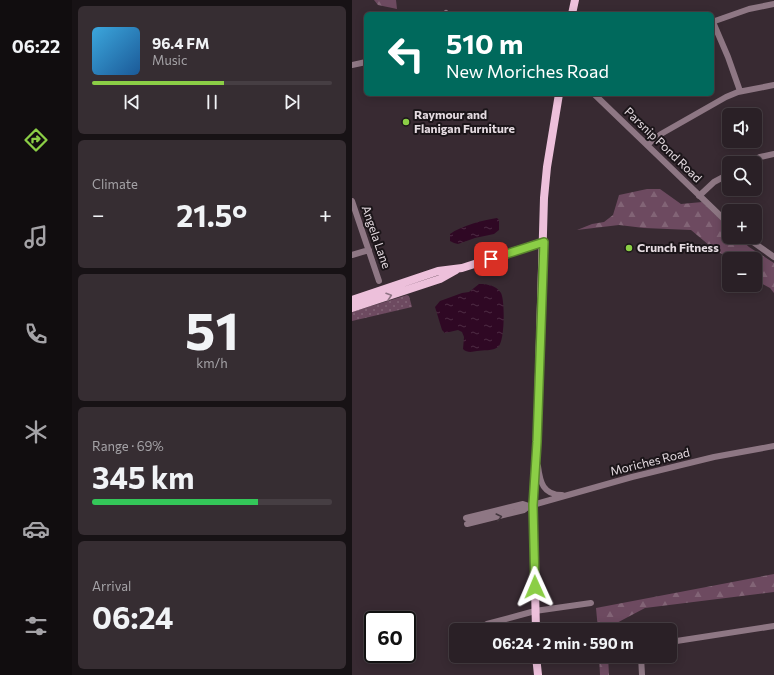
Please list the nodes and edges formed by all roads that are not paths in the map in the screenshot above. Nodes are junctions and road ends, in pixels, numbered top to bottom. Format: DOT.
graph roads {
  1 [pos="575,0"];
  2 [pos="774,4"];
  3 [pos="572,12"];
  4 [pos="714,22"];
  5 [pos="714,24"];
  6 [pos="364,62"];
  7 [pos="352,64"];
  8 [pos="774,85"];
  9 [pos="740,92"];
  10 [pos="559,96"];
  11 [pos="596,96"];
  12 [pos="647,145"];
  13 [pos="774,154"];
  14 [pos="762,157"];
  15 [pos="722,178"];
  16 [pos="698,196"];
  17 [pos="352,201"];
  18 [pos="722,218"];
  19 [pos="544,242"];
  20 [pos="756,244"];
  21 [pos="369,250"];
  22 [pos="352,255"];
  23 [pos="774,257"];
  24 [pos="462,268"];
  25 [pos="379,281"];
  26 [pos="352,300"];
  27 [pos="352,308"];
  28 [pos="774,446"];
  29 [pos="536,457"];
  30 [pos="566,495"];
  31 [pos="531,505"];
  32 [pos="466,521"];
  33 [pos="591,604"];
  34 [pos="535,611"];
  35 [pos="491,623"];
  36 [pos="536,623"];
  37 [pos="774,626"];
  38 [pos="677,641"];
  39 [pos="537,663"];
  40 [pos="641,663"];
  41 [pos="538,675"];
  42 [pos="642,675"];
  1 -- 3 [label="main road"];
  2 -- 4 [label="street"];
  5 -- 9 [label="street"];
  6 -- 7 [label="street"];
  8 -- 9 [label="street"];
  9 -- 12 [label="street"];
  10 -- 19 [label="main road"];
  11 -- 12 [label="street, Parsnip Pond Road"];
  12 -- 16 [label="street, Parsnip Pond Road"];
  13 -- 14 [label="street"];
  15 -- 16 [label="street"];
  16 -- 18 [label="street, Parsnip Pond Road"];
  17 -- 21 [label="street, Angela Lane"];
  19 -- 24 [label="main road"];
  19 -- 29 [label="main road"];
  20 -- 23 [label="street"];
  21 -- 22 [label="street"];
  21 -- 25 [label="street, Angela Lane"];
  24 -- 26 [label="main road"];
  27 -- 24 [label="main road, one-way"];
  28 -- 30 [label="street, Moriches Road"];
  29 -- 30 [label="street"];
  29 -- 31 [label="main road"];
  30 -- 31 [label="street, Moriches Road"];
  31 -- 32 [label="street, Moriches Road"];
  31 -- 34 [label="main road"];
  33 -- 34 [label="street"];
  34 -- 35 [label="street"];
  34 -- 36 [label="main road"];
  37 -- 38 [label="street"];
  39 -- 41 [label="main road"];
  40 -- 42 [label="street"];
}
